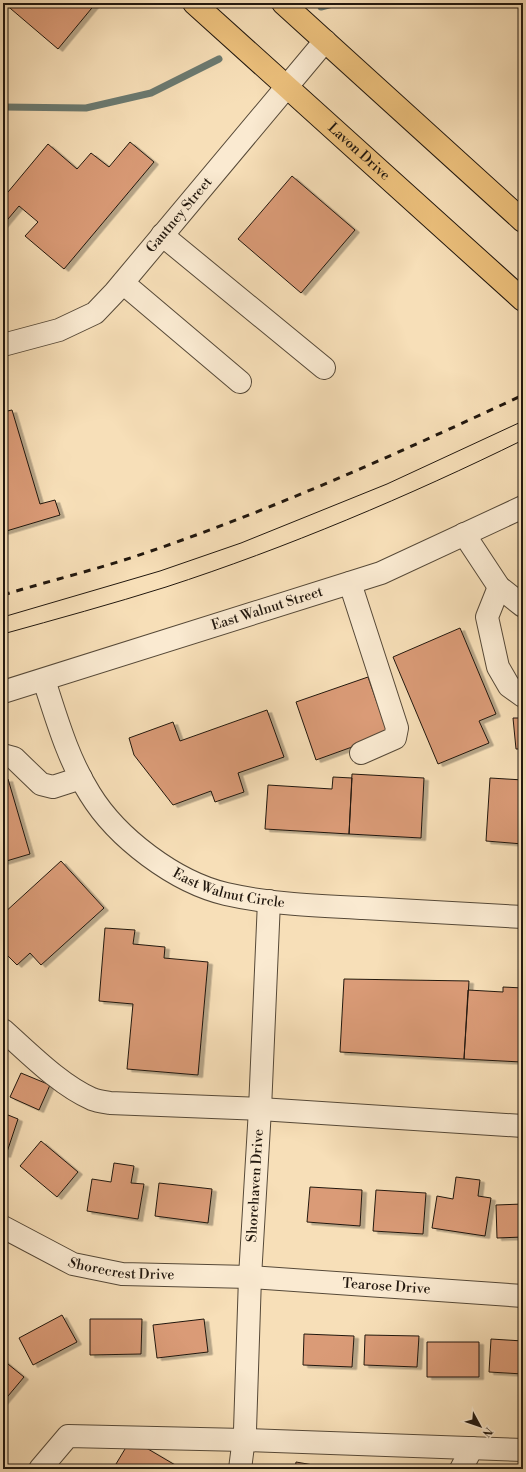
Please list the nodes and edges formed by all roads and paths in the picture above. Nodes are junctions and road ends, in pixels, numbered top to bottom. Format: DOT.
graph roads {
  1 [pos="194,3"];
  2 [pos="282,3"];
  3 [pos="325,41"];
  4 [pos="286,86"];
  5 [pos="523,221"];
  6 [pos="162,235"];
  7 [pos="123,283"];
  8 [pos="523,300"];
  9 [pos="3,345"];
  10 [pos="324,368"];
  11 [pos="240,382"];
  12 [pos="523,507"];
  13 [pos="464,534"];
  14 [pos="350,583"];
  15 [pos="499,587"];
  16 [pos="523,606"];
  17 [pos="44,680"];
  18 [pos="3,692"];
  19 [pos="523,696"];
  20 [pos="361,753"];
  21 [pos="3,755"];
  22 [pos="82,778"];
  23 [pos="269,901"];
  24 [pos="523,917"];
  25 [pos="3,1030"];
  26 [pos="260,1110"];
  27 [pos="523,1126"];
  28 [pos="4,1231"];
  29 [pos="250,1277"];
  30 [pos="523,1296"];
  31 [pos="244,1440"];
  32 [pos="472,1448"];
  33 [pos="523,1450"];
  34 [pos="40,1469"];
  35 [pos="240,1469"];
  36 [pos="461,1469"];
  1 -- 4 [label="main road, Lavon Drive"];
  2 -- 3 [label="main road"];
  3 -- 4 [label="street, Gautney Street"];
  3 -- 5 [label="main road"];
  4 -- 6 [label="street, Gautney Street"];
  4 -- 8 [label="main road, Lavon Drive"];
  6 -- 7 [label="street, Gautney Street"];
  6 -- 10 [label="street"];
  7 -- 9 [label="street, Gautney Street"];
  7 -- 11 [label="street"];
  12 -- 13 [label="street, East Walnut Street"];
  13 -- 14 [label="street, East Walnut Street"];
  13 -- 15 [label="street"];
  14 -- 17 [label="street, East Walnut Street"];
  14 -- 20 [label="street"];
  15 -- 16 [label="street"];
  15 -- 19 [label="street"];
  17 -- 18 [label="street, East Walnut Street"];
  17 -- 22 [label="street, East Walnut Circle"];
  21 -- 22 [label="street"];
  22 -- 23 [label="street, East Walnut Circle"];
  23 -- 24 [label="street, East Walnut Circle"];
  23 -- 26 [label="street, Shorehaven Drive"];
  25 -- 26 [label="street"];
  26 -- 27 [label="street"];
  26 -- 29 [label="street, Shorehaven Drive"];
  28 -- 29 [label="street, Shorecrest Drive"];
  29 -- 30 [label="street, Tearose Drive"];
  29 -- 31 [label="street, Shorehaven Drive"];
  31 -- 32 [label="street"];
  31 -- 34 [label="street"];
  31 -- 35 [label="street, Shorehaven Drive"];
  32 -- 33 [label="street"];
  32 -- 36 [label="street"];
}
